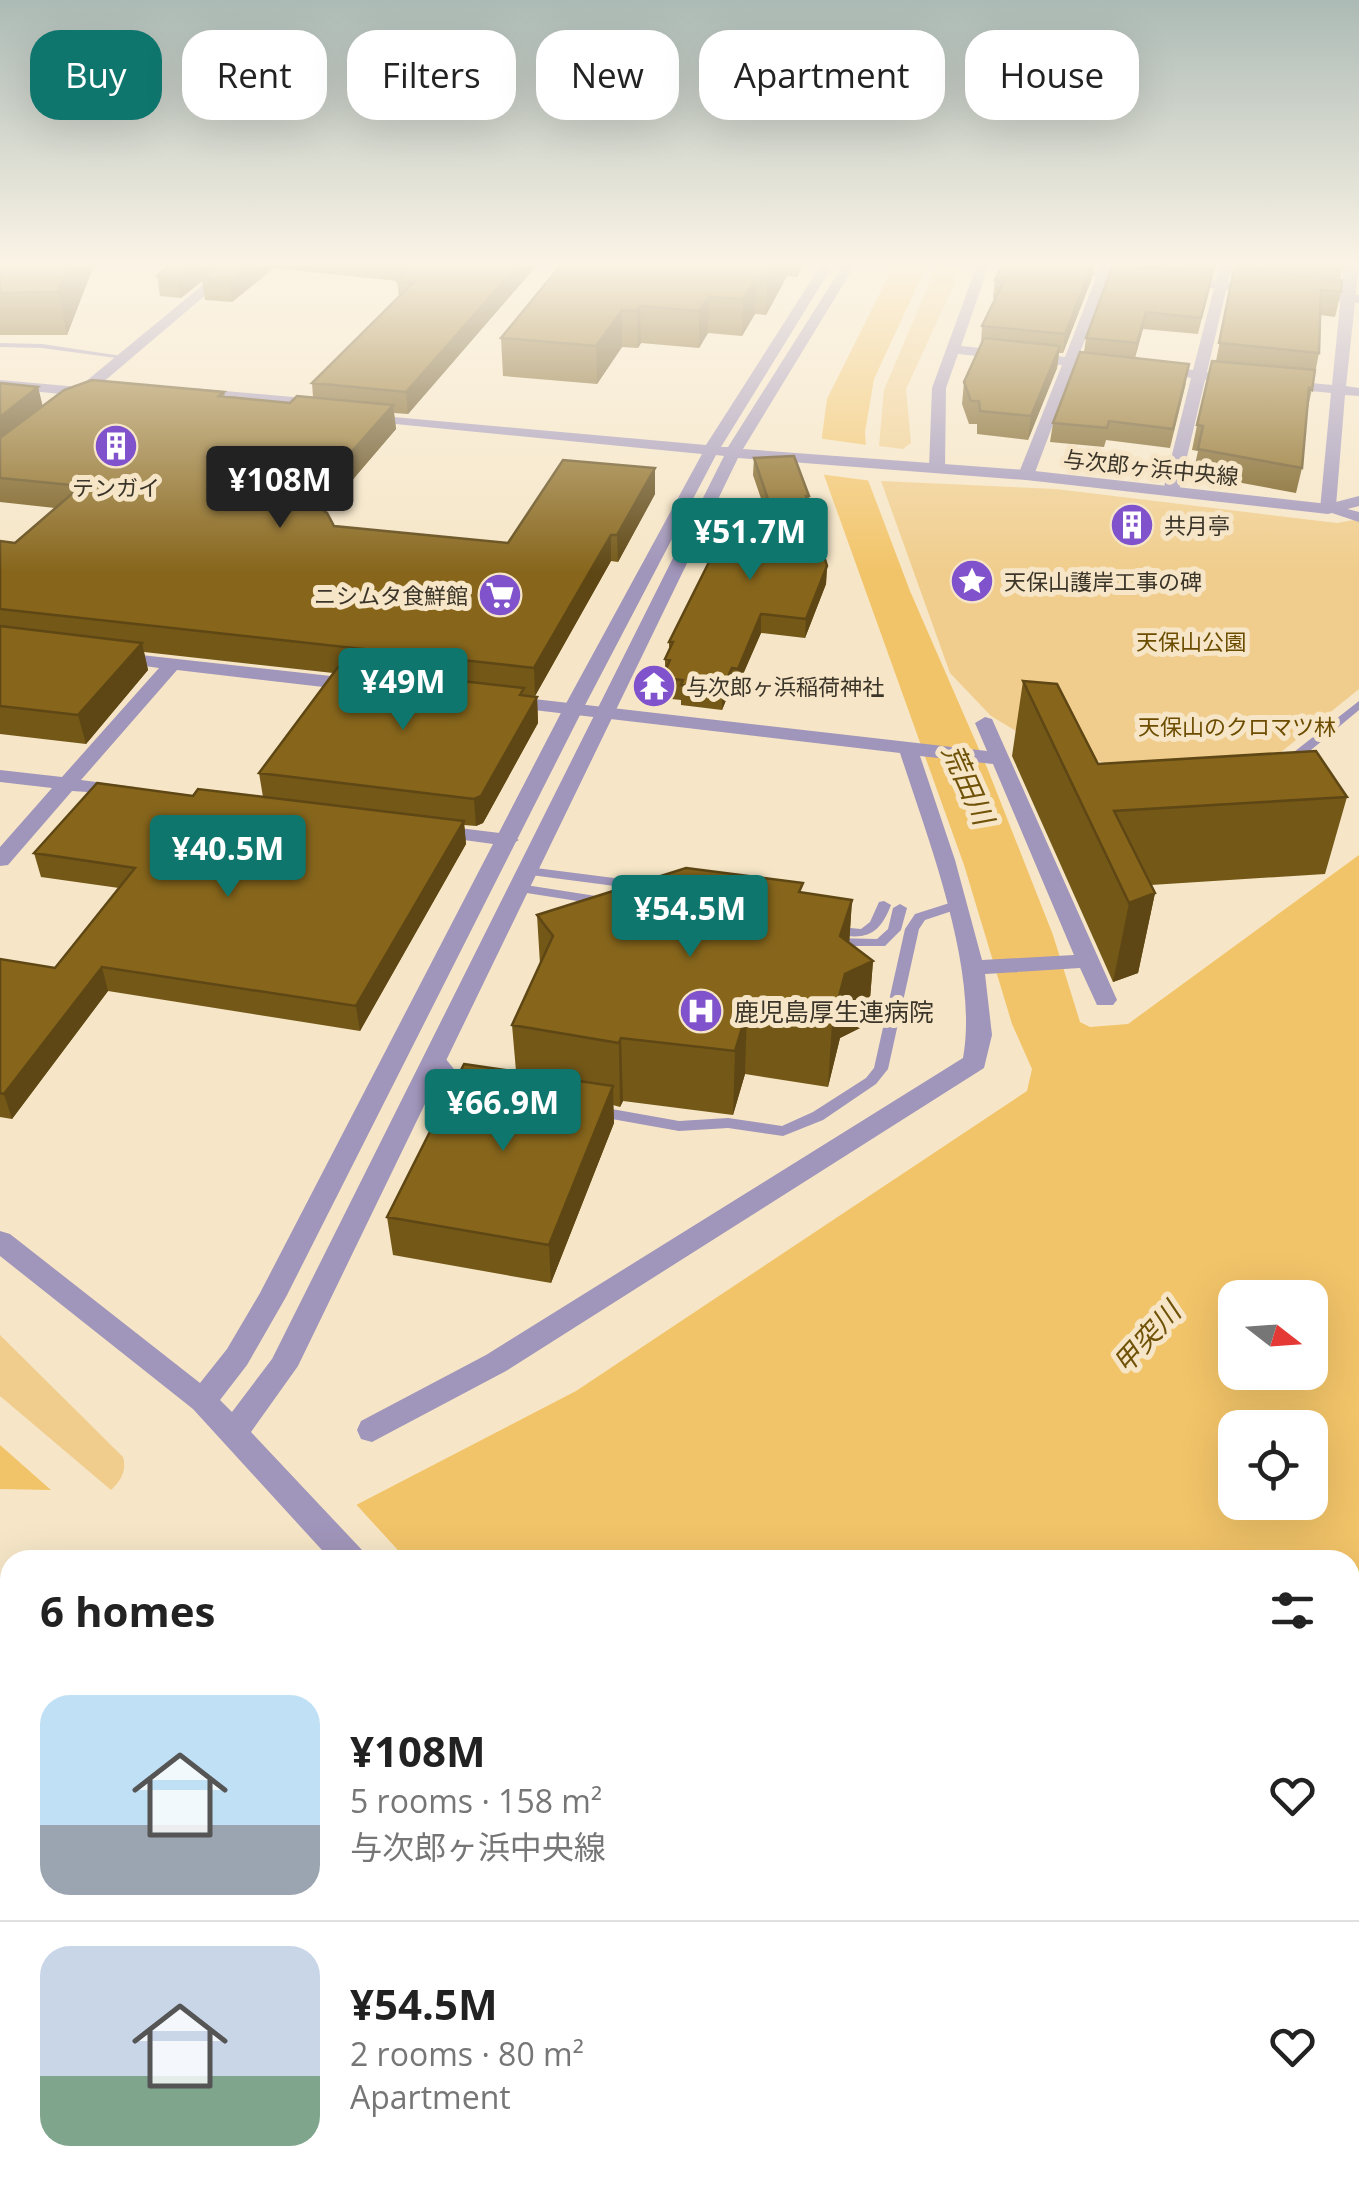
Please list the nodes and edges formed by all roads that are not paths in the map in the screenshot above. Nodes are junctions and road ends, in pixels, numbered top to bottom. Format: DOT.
graph roads {
  1 [pos="111,367"];
  2 [pos="767,367"];
  3 [pos="782,367"];
  4 [pos="947,367"];
  5 [pos="1069,367"];
  6 [pos="1201,367"];
  7 [pos="1342,367"];
  8 [pos="1139,369"];
  9 [pos="0,375"];
  10 [pos="1199,375"];
  11 [pos="0,384"];
  12 [pos="87,387"];
  13 [pos="115,390"];
  14 [pos="1339,390"];
  15 [pos="1359,392"];
  16 [pos="176,395"];
  17 [pos="61,409"];
  18 [pos="327,409"];
  19 [pos="356,411"];
  20 [pos="726,445"];
  21 [pos="938,467"];
  22 [pos="1026,475"];
  23 [pos="1170,491"];
  24 [pos="1359,501"];
  25 [pos="1328,509"];
  26 [pos="1359,517"];
  27 [pos="644,577"];
  28 [pos="671,580"];
  29 [pos="96,655"];
  30 [pos="172,664"];
  31 [pos="372,686"];
  32 [pos="488,700"];
  33 [pos="1359,704"];
  34 [pos="573,709"];
  35 [pos="605,713"];
  36 [pos="985,723"];
  37 [pos="913,749"];
  38 [pos="993,758"];
  39 [pos="1284,767"];
  40 [pos="0,776"];
  41 [pos="67,784"];
  42 [pos="146,794"];
  43 [pos="420,829"];
  44 [pos="508,840"];
  45 [pos="541,845"];
  46 [pos="0,860"];
  47 [pos="524,880"];
  48 [pos="663,895"];
  49 [pos="622,904"];
  50 [pos="884,905"];
  51 [pos="956,906"];
  52 [pos="900,908"];
  53 [pos="1079,961"];
  54 [pos="978,968"];
  55 [pos="1105,1000"];
  56 [pos="402,1049"];
  57 [pos="436,1056"];
  58 [pos="488,1086"];
  59 [pos="580,1109"];
  60 [pos="0,1241"];
  61 [pos="203,1401"];
  62 [pos="372,1430"];
  63 [pos="234,1432"];
  64 [pos="341,1550"];
  1 -- 12 [label="street"];
  2 -- 20 [label="street"];
  3 -- 20 [label="street"];
  4 -- 21 [label="street"];
  5 -- 22 [label="street"];
  6 -- 10 [label="street"];
  7 -- 14 [label="street"];
  8 -- 10 [label="street"];
  9 -- 12 [label="street"];
  10 -- 14 [label="street"];
  10 -- 23 [label="street"];
  11 -- 12 [label="street"];
  12 -- 13 [label="street"];
  12 -- 17 [label="street"];
  14 -- 15 [label="street"];
  14 -- 25 [label="street"];
  16 -- 18 [label="street"];
  19 -- 20 [label="street, 与次郎ヶ浜中央線"];
  20 -- 21 [label="street, 与次郎ヶ浜中央線"];
  20 -- 27 [label="street"];
  20 -- 28 [label="street"];
  21 -- 22 [label="street, 与次郎ヶ浜中央線"];
  22 -- 23 [label="street, 与次郎ヶ浜中央線"];
  23 -- 25 [label="street, 与次郎ヶ浜中央線"];
  24 -- 25 [label="street, 与次郎ヶ浜中央線"];
  25 -- 26 [label="street"];
  27 -- 28 [label="street"];
  27 -- 34 [label="street"];
  28 -- 35 [label="street"];
  29 -- 30 [label="street"];
  30 -- 31 [label="street"];
  30 -- 41 [label="street"];
  32 -- 34 [label="street"];
  33 -- 39 [label="lane"];
  34 -- 35 [label="street"];
  34 -- 44 [label="street"];
  35 -- 37 [label="street"];
  35 -- 45 [label="street"];
  36 -- 38 [label="street"];
  37 -- 38 [label="street"];
  37 -- 51 [label="street"];
  38 -- 53 [label="street"];
  40 -- 41 [label="street"];
  41 -- 42 [label="street"];
  41 -- 46 [label="street"];
  43 -- 44 [label="street"];
  44 -- 45 [label="street"];
  44 -- 56 [label="street"];
  45 -- 47 [label="street"];
  47 -- 48 [label="lane"];
  47 -- 49 [label="lane"];
  47 -- 57 [label="street"];
  50 -- 52 [label="lane"];
  51 -- 54 [label="street"];
  51 -- 59 [label="lane"];
  53 -- 54 [label="street"];
  53 -- 55 [label="street"];
  54 -- 62 [label="street"];
  56 -- 57 [label="street"];
  56 -- 61 [label="street"];
  57 -- 58 [label="lane"];
  57 -- 63 [label="street"];
  60 -- 61 [label="street"];
  61 -- 63 [label="street"];
  63 -- 64 [label="street"];
}
